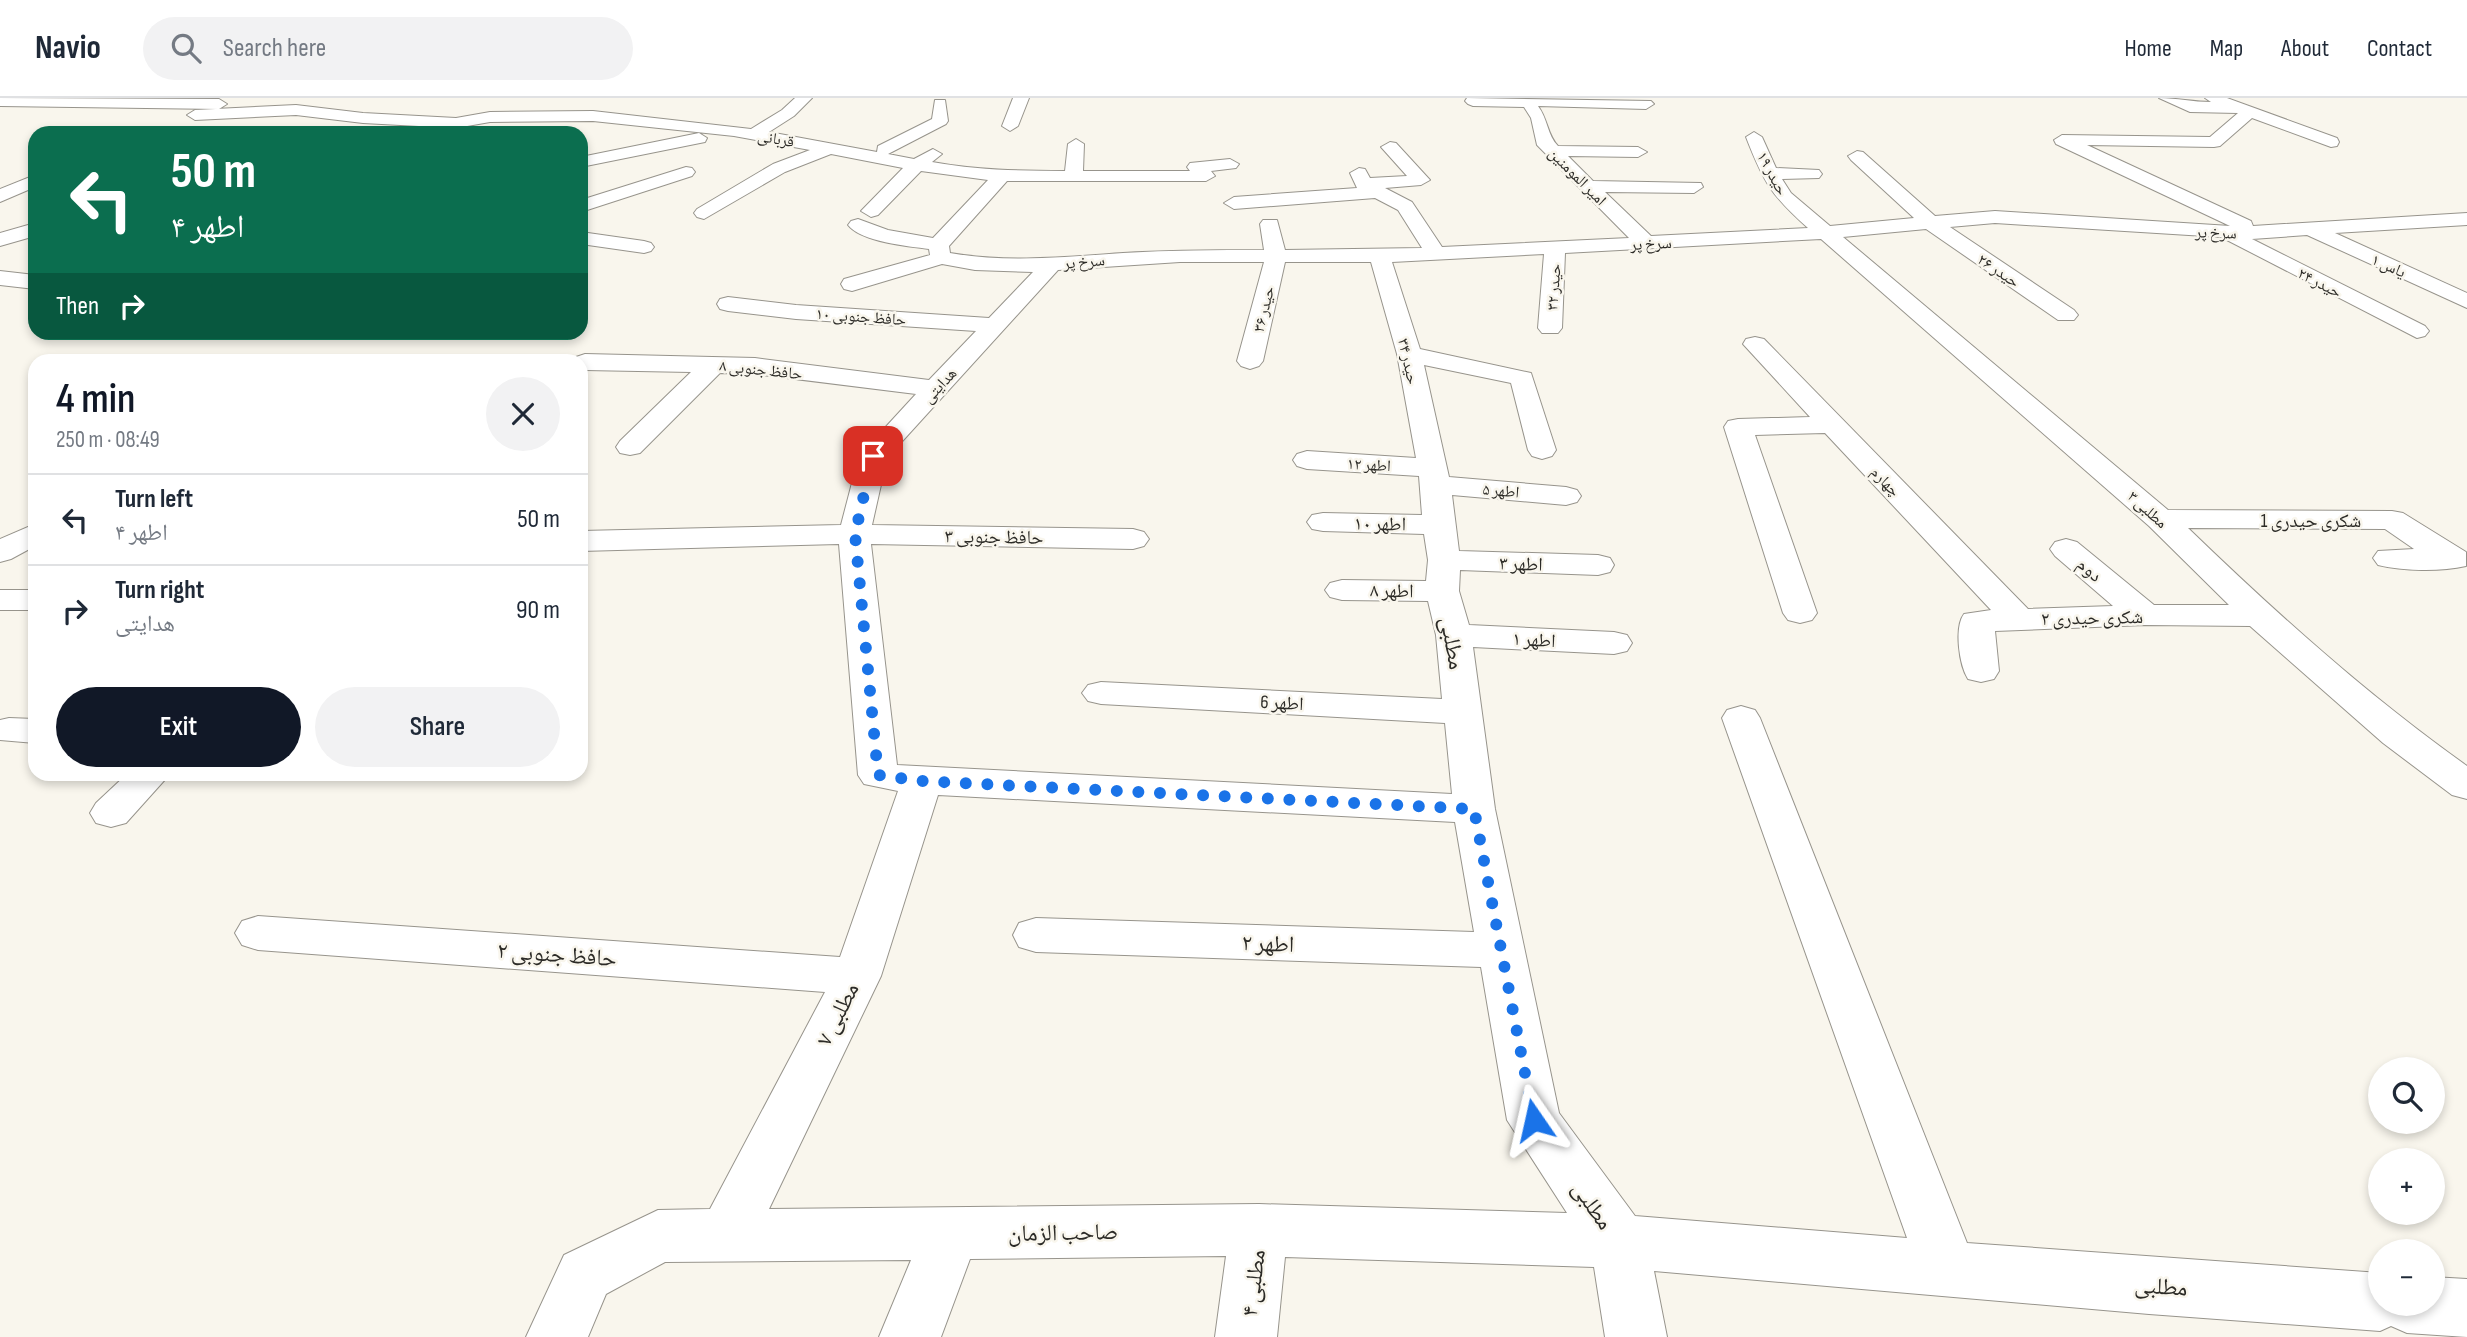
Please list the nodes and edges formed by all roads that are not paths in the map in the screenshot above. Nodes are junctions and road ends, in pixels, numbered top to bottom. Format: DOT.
graph roads {
  1 [pos="310,98"];
  2 [pos="804,98"];
  3 [pos="1021,98"];
  4 [pos="2167,98"];
  5 [pos="2214,98"];
  6 [pos="0,101"];
  7 [pos="226,101"];
  8 [pos="1474,101"];
  9 [pos="1526,101"];
  10 [pos="393,102"];
  11 [pos="615,102"];
  12 [pos="940,103"];
  13 [pos="1646,104"];
  14 [pos="2242,109"];
  15 [pos="296,110"];
  16 [pos="352,116"];
  17 [pos="593,116"];
  18 [pos="319,126"];
  19 [pos="435,126"];
  20 [pos="459,126"];
  21 [pos="1010,126"];
  22 [pos="734,131"];
  23 [pos="755,134"];
  24 [pos="1754,137"];
  25 [pos="2331,142"];
  26 [pos="951,144"];
  27 [pos="1076,144"];
  28 [pos="1390,147"];
  29 [pos="831,148"];
  30 [pos="1553,151"];
  31 [pos="1638,152"];
  32 [pos="872,156"];
  33 [pos="1857,156"];
  34 [pos="588,161"];
  35 [pos="915,164"];
  36 [pos="1230,164"];
  37 [pos="686,172"];
  38 [pos="1769,173"];
  39 [pos="1813,174"];
  40 [pos="1002,176"];
  41 [pos="1073,178"];
  42 [pos="28,183"];
  43 [pos="1366,183"];
  44 [pos="594,185"];
  45 [pos="1587,186"];
  46 [pos="1694,187"];
  47 [pos="620,191"];
  48 [pos="0,196"];
  49 [pos="588,203"];
  50 [pos="1234,203"];
  51 [pos="704,213"];
  52 [pos="21,216"];
  53 [pos="2467,219"];
  54 [pos="1270,224"];
  55 [pos="1932,224"];
  56 [pos="2410,224"];
  57 [pos="2310,230"];
  58 [pos="2223,232"];
  59 [pos="2259,232"];
  60 [pos="1828,233"];
  61 [pos="2444,238"];
  62 [pos="588,239"];
  63 [pos="0,240"];
  64 [pos="1646,243"];
  65 [pos="1555,246"];
  66 [pos="645,247"];
  67 [pos="940,251"];
  68 [pos="1435,252"];
  69 [pos="1380,256"];
  70 [pos="1276,257"];
  71 [pos="1052,264"];
  72 [pos="0,278"];
  73 [pos="28,281"];
  74 [pos="852,284"];
  75 [pos="2467,301"];
  76 [pos="728,304"];
  77 [pos="2066,315"];
  78 [pos="995,325"];
  79 [pos="1550,328"];
  80 [pos="2417,331"];
  81 [pos="1755,344"];
  82 [pos="1409,354"];
  83 [pos="1250,361"];
  84 [pos="588,362"];
  85 [pos="713,365"];
  86 [pos="935,389"];
  87 [pos="1833,425"];
  88 [pos="630,447"];
  89 [pos="1542,450"];
  90 [pos="1307,460"];
  91 [pos="1566,496"];
  92 [pos="2160,519"];
  93 [pos="1323,522"];
  94 [pos="855,534"];
  95 [pos="28,537"];
  96 [pos="1133,539"];
  97 [pos="588,541"];
  98 [pos="1441,544"];
  99 [pos="2066,549"];
  100 [pos="0,552"];
  101 [pos="2389,558"];
  102 [pos="2459,559"];
  103 [pos="1598,565"];
  104 [pos="1342,590"];
  105 [pos="0,600"];
  106 [pos="28,600"];
  107 [pos="1800,612"];
  108 [pos="2145,615"];
  109 [pos="2259,616"];
  110 [pos="2018,618"];
  111 [pos="1614,643"];
  112 [pos="1981,671"];
  113 [pos="1101,693"];
  114 [pos="1463,712"];
  115 [pos="1741,718"];
  116 [pos="900,778"];
  117 [pos="143,781"];
  118 [pos="2467,786"];
  119 [pos="1474,809"];
  120 [pos="111,813"];
  121 [pos="258,933"];
  122 [pos="1036,936"];
  123 [pos="1499,950"];
  124 [pos="857,976"];
  125 [pos="1259,1230"];
  126 [pos="951,1233"];
  127 [pos="726,1236"];
  128 [pos="1619,1241"];
  129 [pos="1948,1269"];
  130 [pos="2368,1301"];
  131 [pos="2445,1307"];
  132 [pos="2467,1308"];
  133 [pos="557,1337"];
  134 [pos="910,1337"];
  135 [pos="1246,1337"];
  136 [pos="1636,1337"];
  1 -- 15 [label="street"];
  2 -- 23 [label="street"];
  3 -- 21 [label="street"];
  4 -- 14 [label="street"];
  5 -- 14 [label="street"];
  6 -- 7 [label="street"];
  7 -- 15 [label="street, قربانی"];
  8 -- 9 [label="street"];
  9 -- 13 [label="street"];
  9 -- 30 [label="street, امیر المومنین"];
  10 -- 16 [label="street"];
  11 -- 17 [label="street"];
  12 -- 32 [label="street"];
  14 -- 25 [label="street"];
  14 -- 59 [label="street"];
  15 -- 16 [label="street, قربانی"];
  16 -- 18 [label="street"];
  16 -- 19 [label="street, قربانی"];
  17 -- 20 [label="street, قربانی"];
  17 -- 22 [label="street, قربانی"];
  22 -- 23 [label="street, قربانی"];
  22 -- 34 [label="street"];
  23 -- 29 [label="street, قربانی"];
  24 -- 38 [label="street, حیدر ۱۹"];
  26 -- 35 [label="street"];
  27 -- 41 [label="street"];
  28 -- 43 [label="street"];
  29 -- 32 [label="street, قربانی"];
  29 -- 51 [label="street"];
  30 -- 31 [label="street"];
  30 -- 45 [label="street, امیر المومنین"];
  32 -- 35 [label="street, قربانی"];
  33 -- 55 [label="street, حیدر ۲۶"];
  35 -- 40 [label="street, قربانی"];
  35 -- 67 [label="street, سرخ پر"];
  36 -- 41 [label="street, قربانی"];
  37 -- 47 [label="street"];
  38 -- 39 [label="street"];
  38 -- 60 [label="street, حیدر ۱۹"];
  40 -- 41 [label="street, قربانی"];
  40 -- 67 [label="street"];
  42 -- 48 [label="street"];
  43 -- 50 [label="street"];
  43 -- 68 [label="street"];
  44 -- 47 [label="street"];
  45 -- 46 [label="street"];
  45 -- 64 [label="street, امیر المومنین"];
  47 -- 49 [label="street"];
  52 -- 63 [label="street"];
  53 -- 56 [label="street, سرخ پر"];
  54 -- 70 [label="street"];
  55 -- 58 [label="street, سرخ پر"];
  55 -- 60 [label="street, سرخ پر"];
  55 -- 77 [label="street, حیدر ۲۶"];
  56 -- 57 [label="street, سرخ پر"];
  56 -- 61 [label="street"];
  57 -- 59 [label="street, سرخ پر"];
  57 -- 75 [label="street, یاس ۱"];
  58 -- 59 [label="street, سرخ پر"];
  58 -- 80 [label="street, حیدر ۲۴"];
  60 -- 64 [label="street, سرخ پر"];
  60 -- 92 [label="street, مطلبی ۳"];
  62 -- 66 [label="street"];
  64 -- 65 [label="street, سرخ پر"];
  65 -- 68 [label="street, سرخ پر"];
  65 -- 79 [label="street, حیدر ۳۲"];
  67 -- 71 [label="street, سرخ پر"];
  67 -- 74 [label="street"];
  68 -- 69 [label="street, سرخ پر"];
  69 -- 70 [label="street, سرخ پر"];
  69 -- 82 [label="street, حیدر ۳۴"];
  70 -- 71 [label="street, سرخ پر"];
  70 -- 83 [label="street, حیدر ۳۶"];
  71 -- 78 [label="street, هدایتی"];
  72 -- 73 [label="street"];
  76 -- 78 [label="street, حافظ جنوبی ۱۰"];
  78 -- 86 [label="street, هدایتی"];
  81 -- 87 [label="street, چهارم"];
  82 -- 89 [label="street"];
  82 -- 98 [label="street, حیدر ۳۴"];
  84 -- 85 [label="street, حافظ جنوبی ۸"];
  85 -- 86 [label="street, حافظ جنوبی ۸"];
  85 -- 88 [label="street"];
  86 -- 94 [label="street, هدایتی"];
  87 -- 107 [label="street"];
  87 -- 110 [label="street, چهارم"];
  90 -- 98 [label="street, اطهر ۱۲"];
  91 -- 98 [label="street, اطهر ۵"];
  92 -- 102 [label="street, شکری حیدری 1"];
  92 -- 109 [label="street, مطلبی ۳"];
  93 -- 98 [label="street, اطهر ۱۰"];
  94 -- 96 [label="street, حافظ جنوبی ۳"];
  94 -- 97 [label="street"];
  94 -- 116 [label="street, هدایتی"];
  95 -- 100 [label="street"];
  98 -- 103 [label="street, اطهر ۳"];
  98 -- 104 [label="street, اطهر ۸"];
  98 -- 111 [label="street, اطهر ۱"];
  98 -- 114 [label="street, مطلبی"];
  99 -- 108 [label="street, دوم"];
  101 -- 102 [label="street"];
  105 -- 106 [label="street"];
  108 -- 109 [label="street, شکری حیدری ۲"];
  108 -- 110 [label="street, شکری حیدری ۲"];
  109 -- 118 [label="street, مطلبی ۳"];
  110 -- 112 [label="street, شکری حیدری ۲"];
  113 -- 114 [label="street, اطهر 6"];
  114 -- 119 [label="street, مطلبی"];
  115 -- 129 [label="street"];
  116 -- 119 [label="street"];
  116 -- 124 [label="street, مطلبی ۷"];
  117 -- 120 [label="street"];
  119 -- 123 [label="street, مطلبی"];
  121 -- 124 [label="street, حافظ جنوبی ۲"];
  122 -- 123 [label="street, اطهر ۲"];
  123 -- 128 [label="street, مطلبی"];
  124 -- 127 [label="street, مطلبی ۷"];
  125 -- 126 [label="street, صاحب الزمان"];
  125 -- 128 [label="street, صاحب الزمان"];
  125 -- 135 [label="street, مطلبی ۴"];
  126 -- 127 [label="street, صاحب الزمان"];
  126 -- 134 [label="street"];
  127 -- 133 [label="street, صاحب الزمان"];
  128 -- 129 [label="street, مطلبی"];
  128 -- 136 [label="street"];
  129 -- 130 [label="street, مطلبی"];
  131 -- 132 [label="street"];
}
